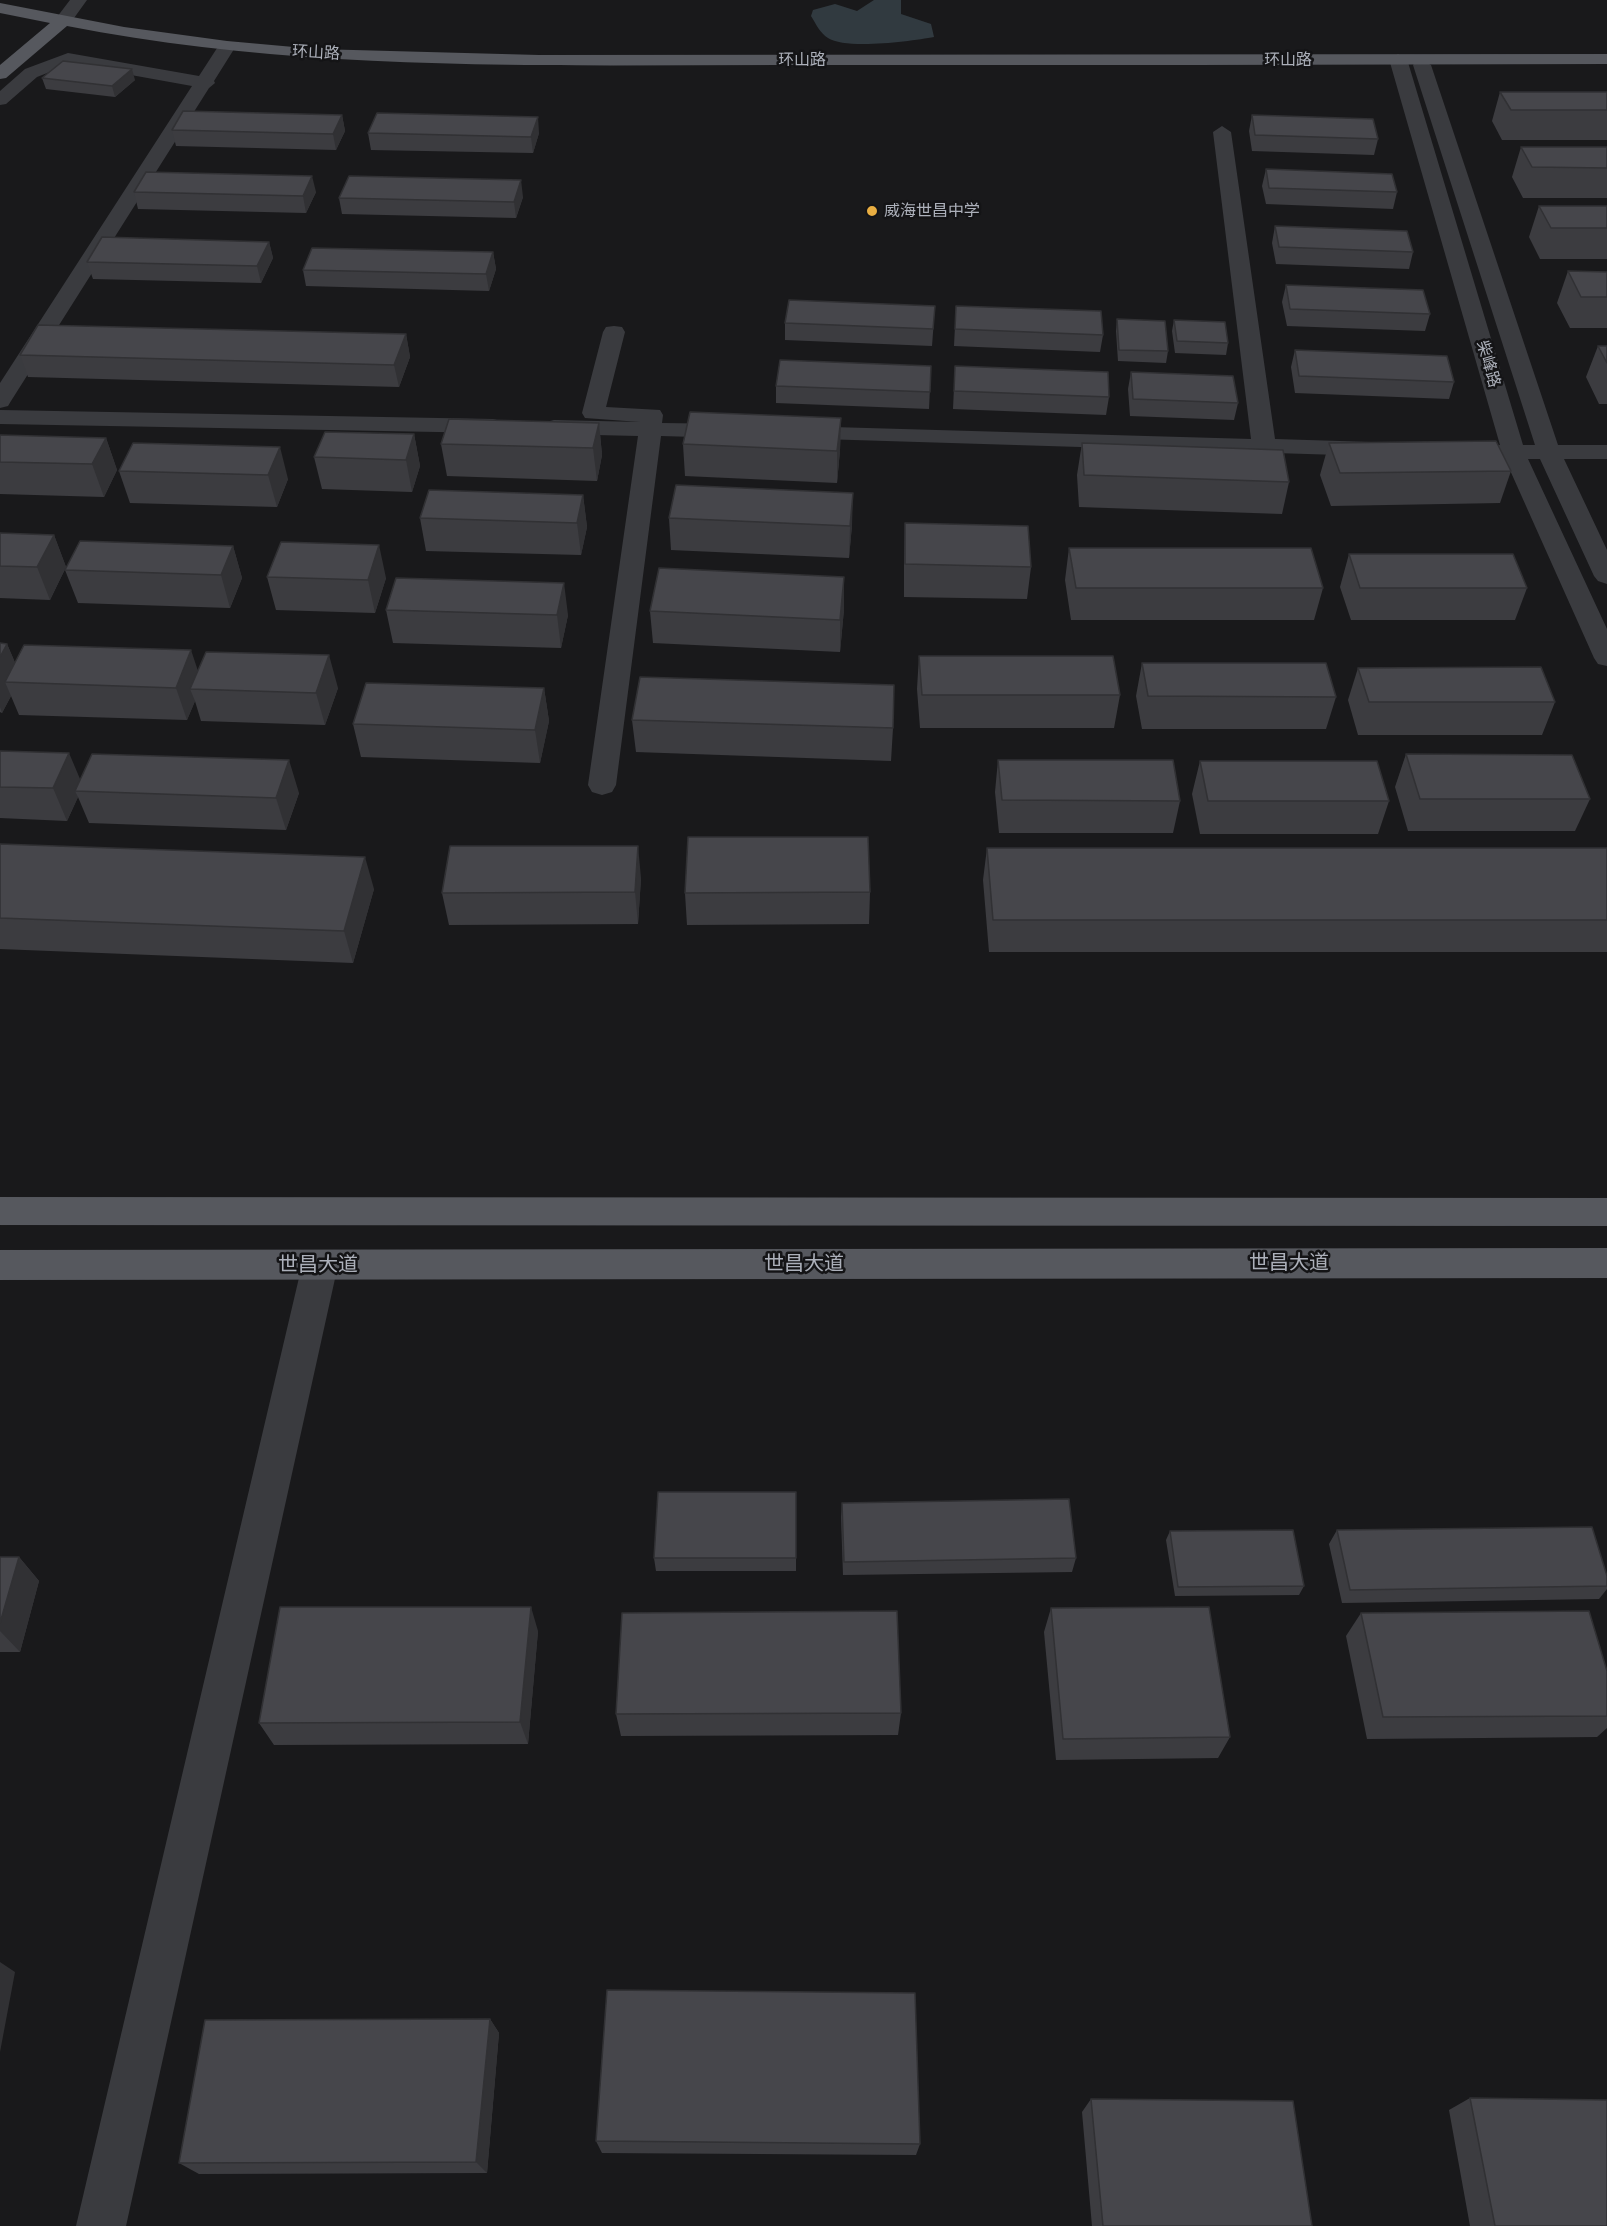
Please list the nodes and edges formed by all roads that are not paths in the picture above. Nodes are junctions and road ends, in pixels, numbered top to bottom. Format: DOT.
graph roads {
  1 [pos="65,0"];
  2 [pos="79,0"];
  3 [pos="0,8"];
  4 [pos="57,19"];
  5 [pos="227,46"];
  6 [pos="1607,59"];
  7 [pos="0,60"];
  8 [pos="1398,60"];
  9 [pos="1421,60"];
  10 [pos="0,74"];
  11 [pos="206,83"];
  12 [pos="0,100"];
  13 [pos="1222,132"];
  14 [pos="614,332"];
  15 [pos="0,400"];
  16 [pos="0,417"];
  17 [pos="650,429"];
  18 [pos="756,432"];
  19 [pos="780,433"];
  20 [pos="1264,446"];
  21 [pos="1395,450"];
  22 [pos="1431,451"];
  23 [pos="1607,452"];
  24 [pos="1514,453"];
  25 [pos="1550,453"];
  26 [pos="1607,576"];
  27 [pos="1607,658"];
  28 [pos="602,785"];
  29 [pos="0,1211"];
  30 [pos="1607,1212"];
  31 [pos="1607,1263"];
  32 [pos="0,1265"];
  33 [pos="320,1265"];
  34 [pos="101,2226"];
  1 -- 4 [label="street"];
  2 -- 4 [label="street"];
  3 -- 4 [label="main road, 环山路"];
  4 -- 5 [label="main road, 环山路"];
  4 -- 7 [label="main road"];
  4 -- 10 [label="main road"];
  5 -- 8 [label="main road, 环山路"];
  5 -- 11 [label="street"];
  6 -- 9 [label="main road, 环山路"];
  8 -- 9 [label="main road, 环山路"];
  8 -- 24 [label="street, 柴峰路"];
  9 -- 25 [label="street, 柴峰路"];
  11 -- 12 [label="street"];
  11 -- 15 [label="street"];
  13 -- 20 [label="street"];
  14 -- 17 [label="street"];
  16 -- 17 [label="street"];
  17 -- 18 [label="street"];
  17 -- 28 [label="street"];
  19 -- 20 [label="street"];
  20 -- 21 [label="street"];
  22 -- 24 [label="street"];
  23 -- 25 [label="street"];
  24 -- 25 [label="street"];
  24 -- 27 [label="street, 柴峰路"];
  25 -- 26 [label="street, 柴峰路"];
  29 -- 30 [label="main road"];
  31 -- 33 [label="main road, 世昌大道"];
  32 -- 33 [label="main road, 世昌大道"];
  33 -- 34 [label="street"];
}
